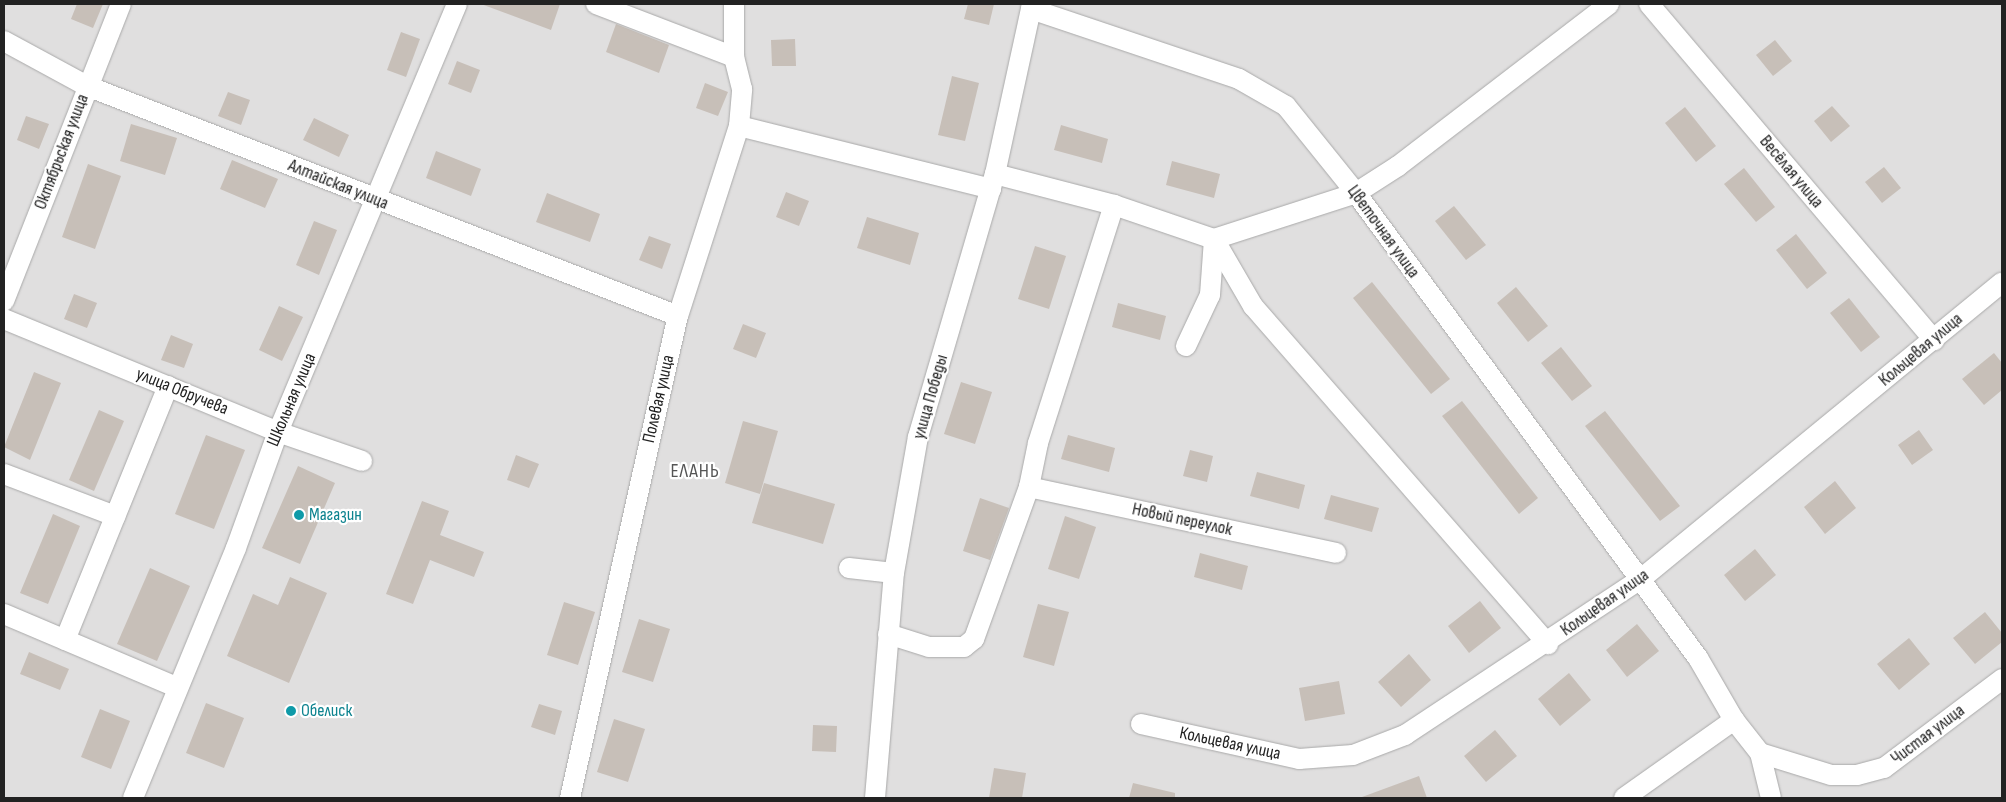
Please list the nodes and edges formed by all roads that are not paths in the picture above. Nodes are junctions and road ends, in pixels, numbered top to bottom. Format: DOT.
graph roads {
  1 [pos="121,4"];
  2 [pos="457,4"];
  3 [pos="596,4"];
  4 [pos="734,4"];
  5 [pos="1609,4"];
  6 [pos="1649,4"];
  7 [pos="1032,7"];
  8 [pos="4,41"];
  9 [pos="734,57"];
  10 [pos="88,86"];
  11 [pos="739,126"];
  12 [pos="993,182"];
  13 [pos="1356,193"];
  14 [pos="377,201"];
  15 [pos="1114,205"];
  16 [pos="1214,238"];
  17 [pos="2002,282"];
  18 [pos="4,301"];
  19 [pos="678,316"];
  20 [pos="4,319"];
  21 [pos="1934,340"];
  22 [pos="1186,346"];
  23 [pos="168,386"];
  24 [pos="278,432"];
  25 [pos="362,461"];
  26 [pos="4,474"];
  27 [pos="1029,487"];
  28 [pos="115,516"];
  29 [pos="1336,553"];
  30 [pos="849,568"];
  31 [pos="894,573"];
  32 [pos="1641,579"];
  33 [pos="4,614"];
  34 [pos="888,634"];
  35 [pos="65,640"];
  36 [pos="1548,644"];
  37 [pos="2002,679"];
  38 [pos="176,687"];
  39 [pos="1734,720"];
  40 [pos="1141,724"];
  41 [pos="1760,753"];
  42 [pos="133,798"];
  43 [pos="570,798"];
  44 [pos="875,798"];
  45 [pos="1624,798"];
  46 [pos="1771,798"];
  1 -- 10 [label="street, Октябрьская улица"];
  2 -- 14 [label="street, Школьная улица"];
  3 -- 9 [label="street"];
  4 -- 9 [label="street, Полевая улица"];
  5 -- 13 [label="street"];
  6 -- 21 [label="street, Весёлая улица"];
  7 -- 12 [label="street, улица Победы"];
  7 -- 13 [label="street, Цветочная улица"];
  8 -- 10 [label="street, Алтайская улица"];
  9 -- 11 [label="street, Полевая улица"];
  10 -- 14 [label="street, Алтайская улица"];
  10 -- 18 [label="street, Октябрьская улица"];
  11 -- 12 [label="street"];
  11 -- 19 [label="street, Полевая улица"];
  12 -- 15 [label="street"];
  12 -- 31 [label="street, улица Победы"];
  13 -- 16 [label="street"];
  13 -- 32 [label="street, Цветочная улица"];
  14 -- 19 [label="street, Алтайская улица"];
  14 -- 24 [label="street, Школьная улица"];
  15 -- 16 [label="street"];
  15 -- 27 [label="street"];
  16 -- 22 [label="street"];
  16 -- 36 [label="street"];
  17 -- 21 [label="street, Кольцевая улица"];
  19 -- 43 [label="street, Полевая улица"];
  20 -- 23 [label="street, улица Обручева"];
  21 -- 32 [label="street, Кольцевая улица"];
  23 -- 24 [label="street, улица Обручева"];
  23 -- 28 [label="street"];
  24 -- 25 [label="street, улица Обручева"];
  24 -- 38 [label="street, Школьная улица"];
  26 -- 28 [label="street"];
  27 -- 29 [label="street, Новый переулок"];
  27 -- 34 [label="street"];
  28 -- 35 [label="street"];
  30 -- 31 [label="street"];
  31 -- 34 [label="street, улица Победы"];
  32 -- 36 [label="street, Кольцевая улица"];
  32 -- 39 [label="street, Цветочная улица"];
  33 -- 35 [label="street"];
  34 -- 44 [label="street, улица Победы"];
  35 -- 38 [label="street"];
  36 -- 40 [label="street, Кольцевая улица"];
  37 -- 41 [label="street, Чистая улица"];
  38 -- 42 [label="street, Школьная улица"];
  39 -- 41 [label="street, Цветочная улица"];
  39 -- 45 [label="street"];
  41 -- 46 [label="street"];
}
